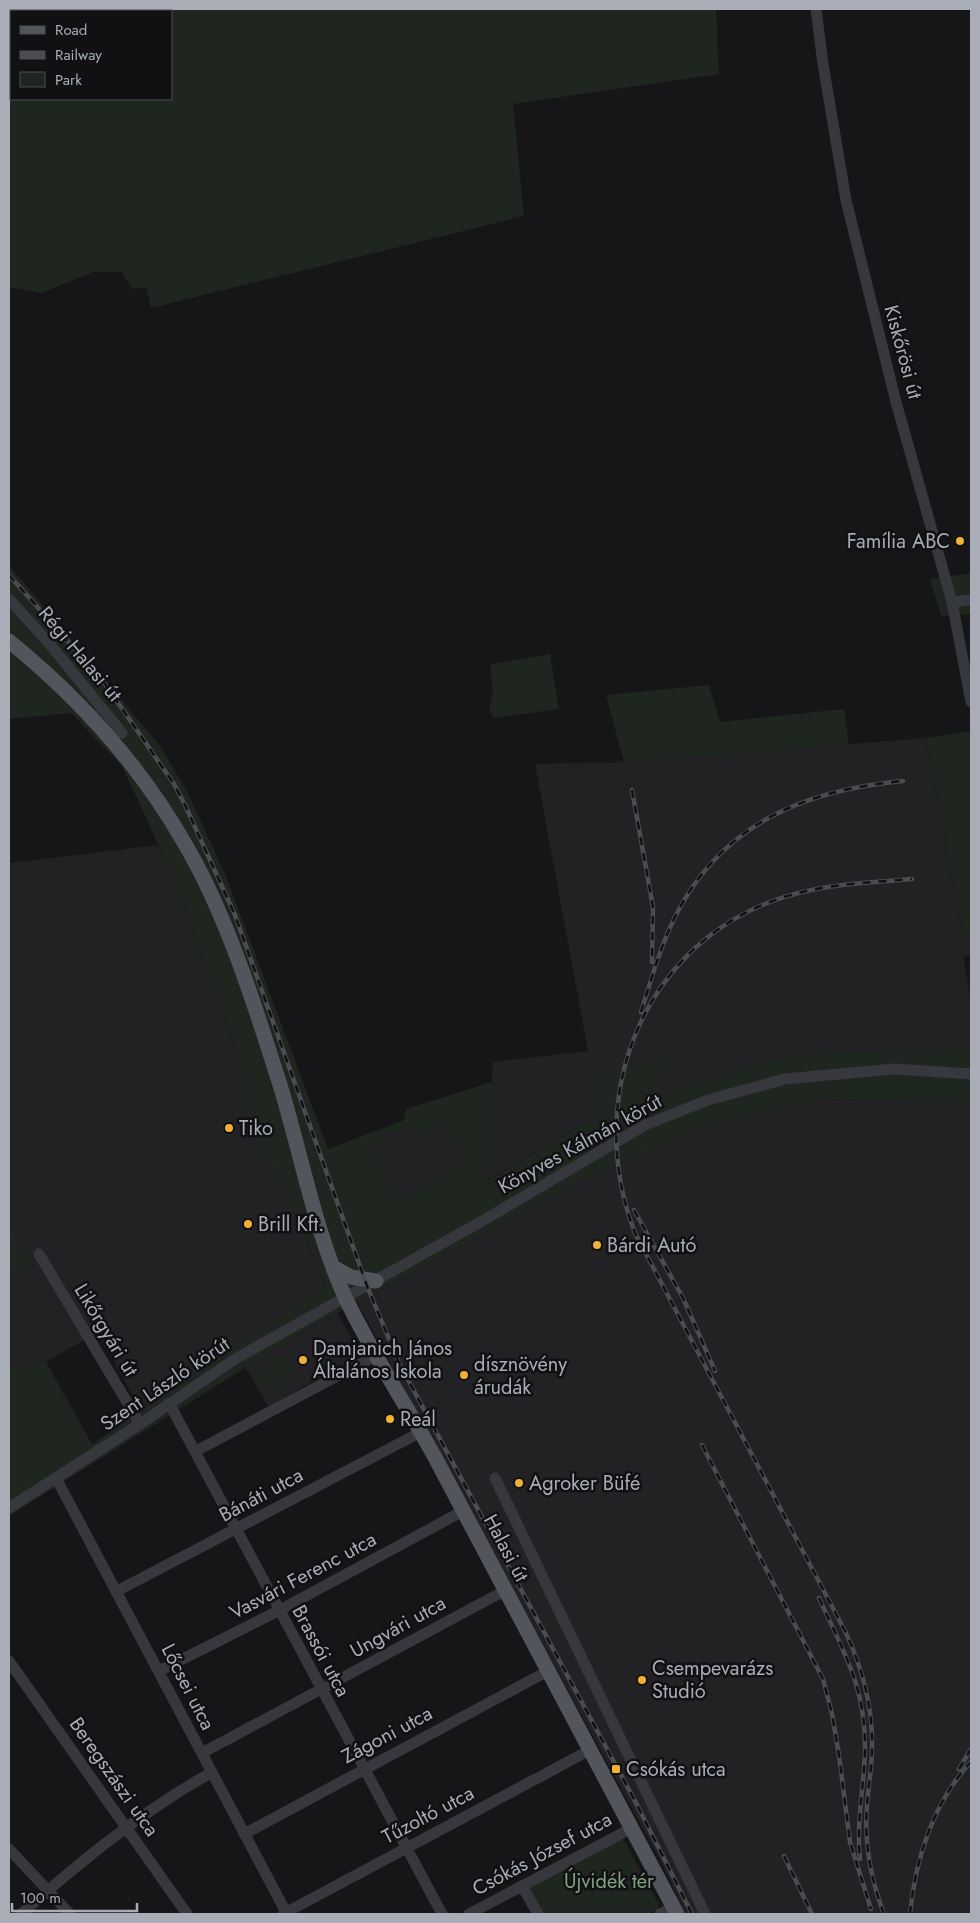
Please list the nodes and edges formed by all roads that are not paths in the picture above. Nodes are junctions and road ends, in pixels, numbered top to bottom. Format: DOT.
graph roads {
  1 [pos="816,9"];
  2 [pos="9,599"];
  3 [pos="971,600"];
  4 [pos="952,602"];
  5 [pos="9,641"];
  6 [pos="971,702"];
  7 [pos="122,733"];
  8 [pos="971,1074"];
  9 [pos="39,1254"];
  10 [pos="333,1267"];
  11 [pos="376,1281"];
  12 [pos="346,1298"];
  13 [pos="377,1355"];
  14 [pos="169,1403"];
  15 [pos="140,1424"];
  16 [pos="421,1432"];
  17 [pos="196,1451"];
  18 [pos="56,1478"];
  19 [pos="495,1478"];
  20 [pos="9,1508"];
  21 [pos="463,1511"];
  22 [pos="235,1530"];
  23 [pos="506,1590"];
  24 [pos="117,1591"];
  25 [pos="278,1611"];
  26 [pos="9,1661"];
  27 [pos="159,1671"];
  28 [pos="548,1671"];
  29 [pos="321,1690"];
  30 [pos="590,1750"];
  31 [pos="202,1754"];
  32 [pos="363,1769"];
  33 [pos="212,1772"];
  34 [pos="126,1827"];
  35 [pos="632,1828"];
  36 [pos="244,1834"];
  37 [pos="9,1848"];
  38 [pos="405,1848"];
  39 [pos="522,1886"];
  40 [pos="48,1890"];
  41 [pos="670,1912"];
  42 [pos="21,1914"];
  43 [pos="70,1914"];
  44 [pos="187,1914"];
  45 [pos="286,1914"];
  46 [pos="442,1914"];
  47 [pos="469,1914"];
  48 [pos="538,1914"];
  49 [pos="704,1914"];
  1 -- 4 [label="street, Kiskőrösi út"];
  2 -- 7 [label="street, Régi Halasi út"];
  3 -- 4 [label="street"];
  4 -- 6 [label="street, Kiskőrösi út"];
  5 -- 10 [label="main road, Halasi út"];
  8 -- 11 [label="street, Könyves Kálmán körút"];
  9 -- 15 [label="street, Likőrgyári út"];
  10 -- 11 [label="main road"];
  10 -- 12 [label="main road, Halasi út"];
  11 -- 12 [label="street, Könyves Kálmán körút"];
  12 -- 13 [label="main road, Halasi út"];
  12 -- 14 [label="street, Szent László körút"];
  13 -- 16 [label="main road, Halasi út"];
  13 -- 17 [label="street"];
  14 -- 15 [label="street, Szent László körút"];
  14 -- 17 [label="street, Brassói utca"];
  15 -- 18 [label="street, Szent László körút"];
  16 -- 21 [label="main road, Halasi út"];
  16 -- 22 [label="street, Bánáti utca"];
  17 -- 22 [label="street, Brassói utca"];
  18 -- 20 [label="street, Szent László körút"];
  18 -- 24 [label="street, Lőcsei utca"];
  19 -- 49 [label="street"];
  21 -- 23 [label="main road, Halasi út"];
  21 -- 25 [label="street, Vasvári Ferenc utca"];
  22 -- 24 [label="street, Bánáti utca"];
  22 -- 25 [label="street, Brassói utca"];
  23 -- 28 [label="main road, Halasi út"];
  23 -- 29 [label="street, Ungvári utca"];
  24 -- 27 [label="street, Lőcsei utca"];
  25 -- 27 [label="street, Vasvári Ferenc utca"];
  25 -- 29 [label="street, Brassói utca"];
  26 -- 34 [label="street, Beregszászi utca"];
  27 -- 31 [label="street, Lőcsei utca"];
  28 -- 30 [label="main road, Halasi út"];
  28 -- 32 [label="street, Zágoni utca"];
  29 -- 31 [label="street, Ungvári utca"];
  29 -- 32 [label="street, Brassói utca"];
  30 -- 35 [label="main road, Halasi út"];
  30 -- 38 [label="street, Tűzoltó utca"];
  31 -- 33 [label="street, Lőcsei utca"];
  32 -- 36 [label="street, Zágoni utca"];
  32 -- 38 [label="street, Brassói utca"];
  33 -- 34 [label="street"];
  33 -- 36 [label="street, Lőcsei utca"];
  34 -- 40 [label="street"];
  34 -- 44 [label="street, Beregszászi utca"];
  35 -- 39 [label="street, Csókás József utca"];
  35 -- 41 [label="main road, Halasi út"];
  36 -- 45 [label="street, Lőcsei utca"];
  37 -- 40 [label="street"];
  38 -- 45 [label="street, Tűzoltó utca"];
  38 -- 46 [label="street, Brassói utca"];
  39 -- 47 [label="street, Csókás József utca"];
  39 -- 48 [label="street"];
  40 -- 42 [label="street"];
  40 -- 43 [label="street"];
}
